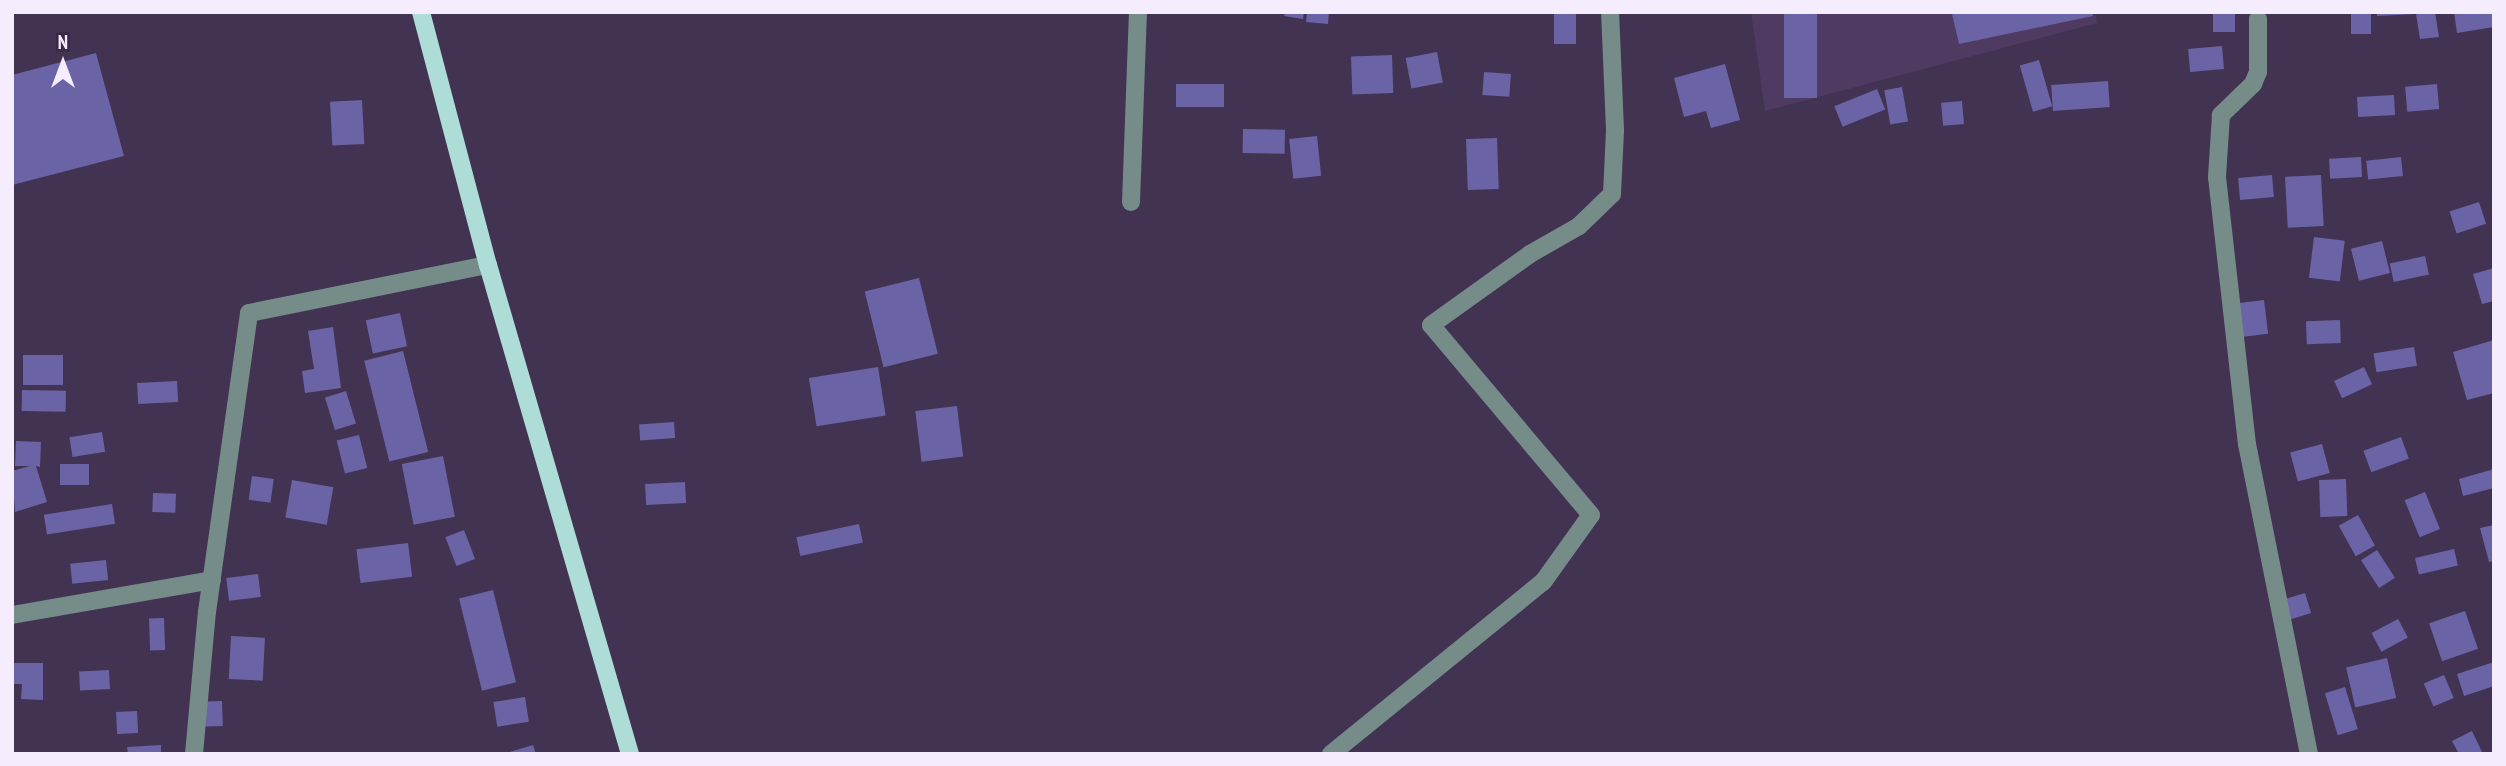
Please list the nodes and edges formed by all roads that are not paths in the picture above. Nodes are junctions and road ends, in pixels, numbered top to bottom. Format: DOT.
graph roads {
  1 [pos="421,12"];
  2 [pos="1138,12"];
  3 [pos="1610,12"];
  4 [pos="2258,19"];
  5 [pos="1131,202"];
  6 [pos="488,265"];
  7 [pos="212,580"];
  8 [pos="12,615"];
  9 [pos="194,754"];
  10 [pos="630,754"];
  11 [pos="1331,754"];
  12 [pos="2309,754"];
  1 -- 6 [label="main road"];
  2 -- 5 [label="street"];
  3 -- 11 [label="street"];
  4 -- 12 [label="street"];
  6 -- 7 [label="street"];
  6 -- 10 [label="main road"];
  7 -- 8 [label="street"];
  7 -- 9 [label="street"];
}
